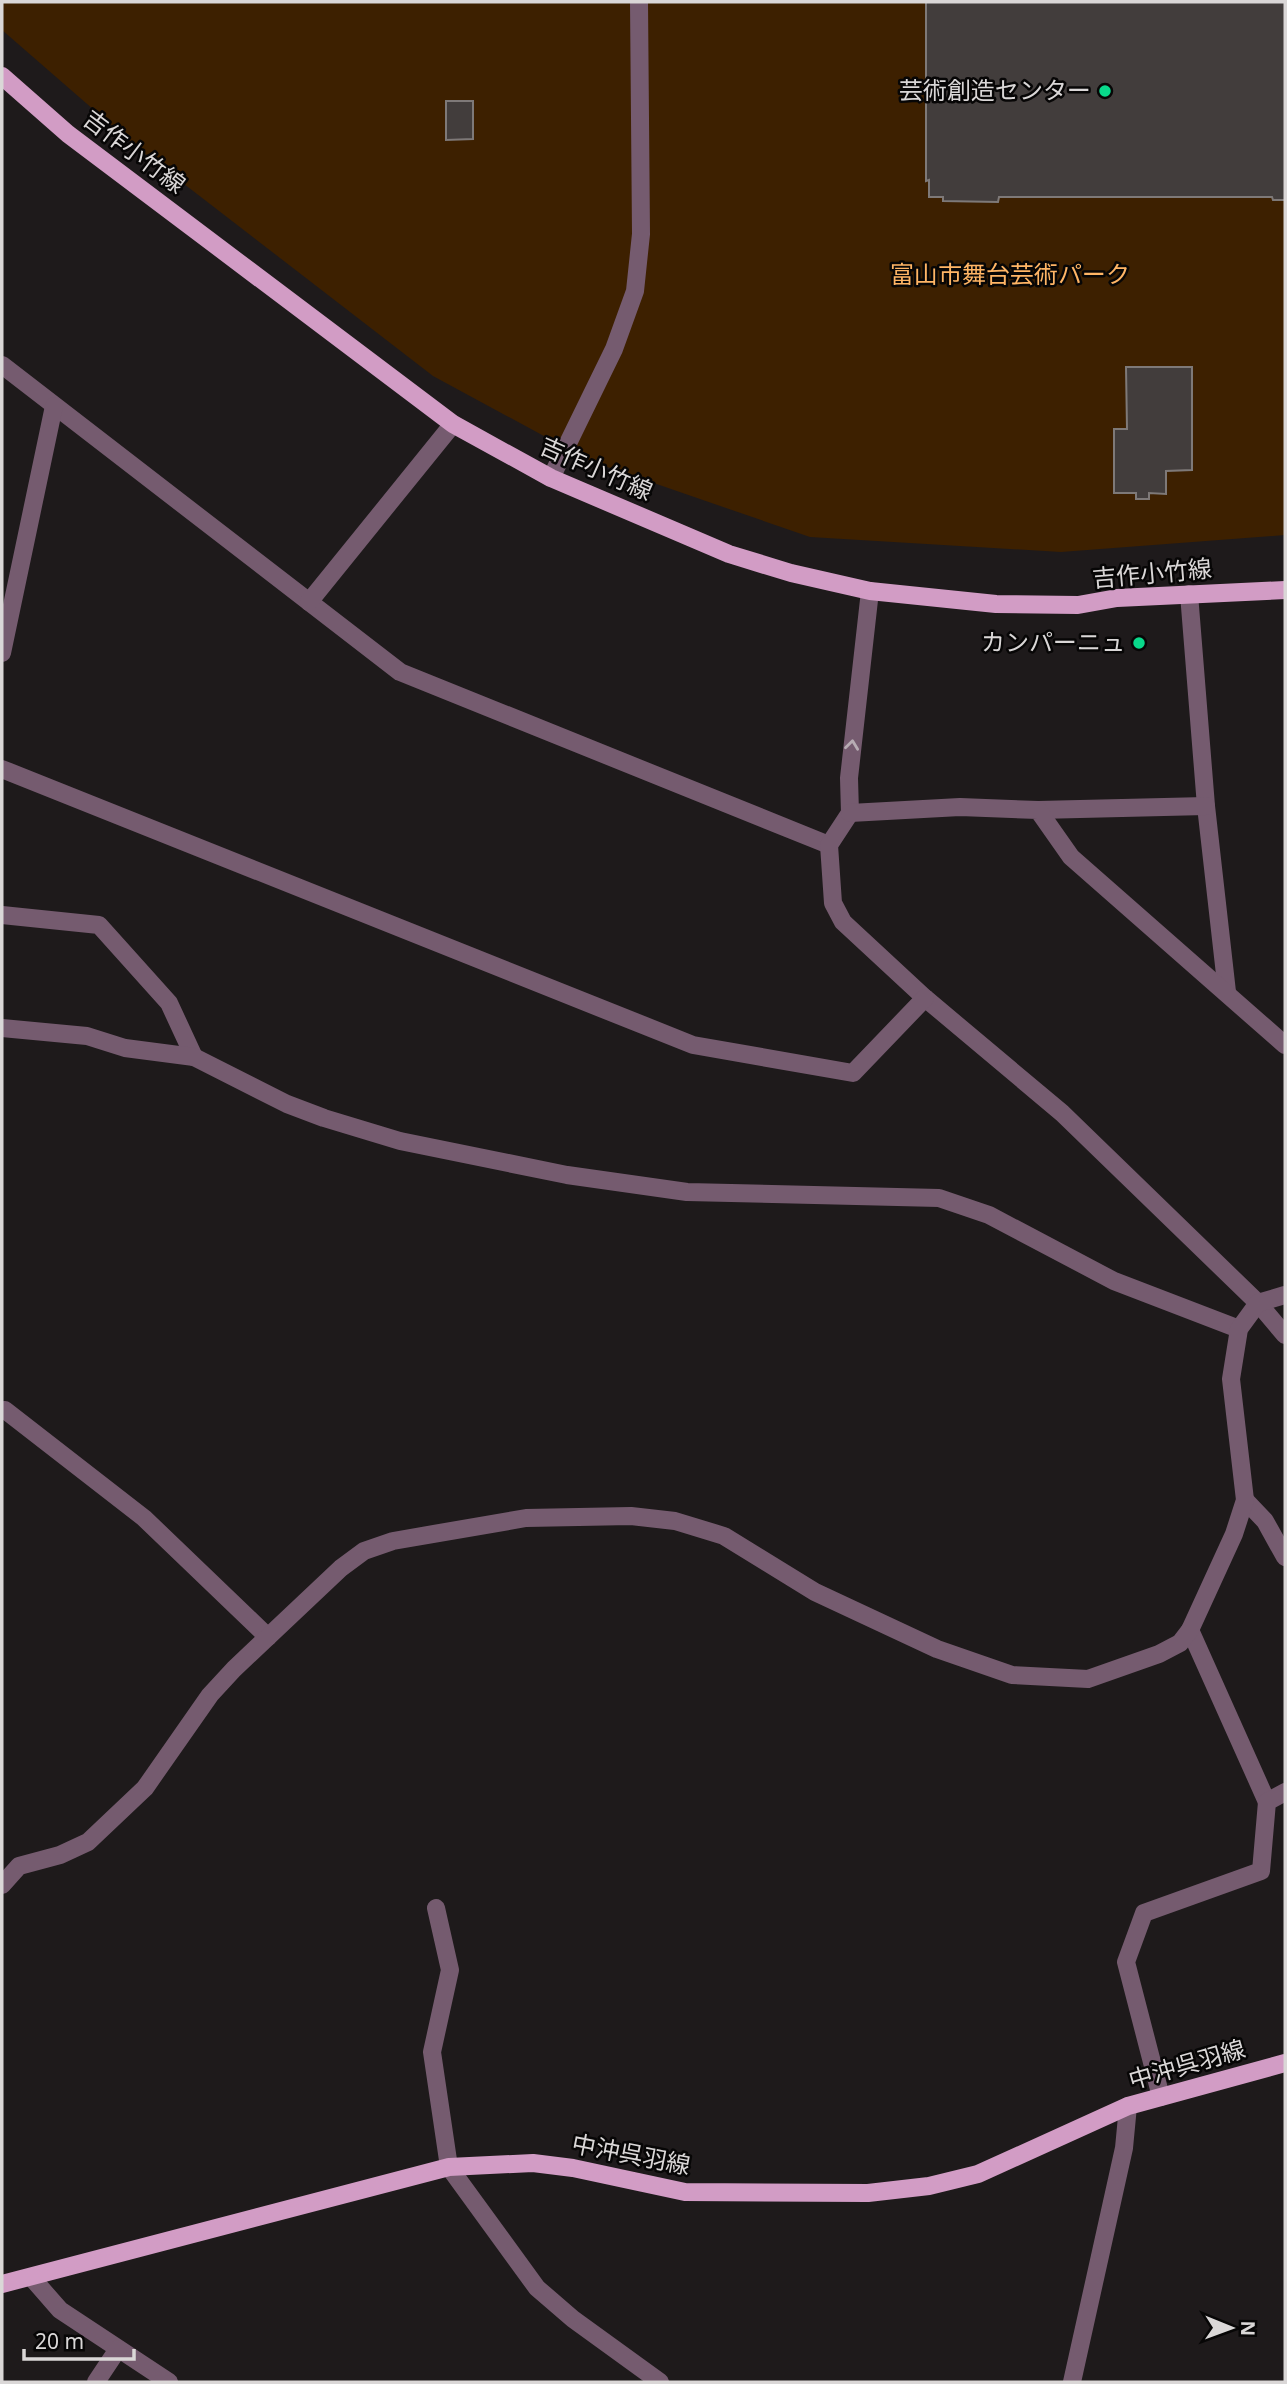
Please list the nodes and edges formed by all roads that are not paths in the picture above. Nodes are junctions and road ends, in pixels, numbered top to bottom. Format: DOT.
graph roads {
  1 [pos="639,2"];
  2 [pos="2,76"];
  3 [pos="2,365"];
  4 [pos="54,406"];
  5 [pos="453,424"];
  6 [pos="551,478"];
  7 [pos="1285,590"];
  8 [pos="870,592"];
  9 [pos="1189,594"];
  10 [pos="309,602"];
  11 [pos="2,653"];
  12 [pos="2,769"];
  13 [pos="1206,806"];
  14 [pos="1038,810"];
  15 [pos="850,813"];
  16 [pos="829,845"];
  17 [pos="2,915"];
  18 [pos="1227,992"];
  19 [pos="925,998"];
  20 [pos="3,1030"];
  21 [pos="1285,1045"];
  22 [pos="194,1057"];
  23 [pos="1285,1294"];
  24 [pos="1258,1303"];
  25 [pos="1239,1329"];
  26 [pos="1285,1335"];
  27 [pos="5,1410"];
  28 [pos="1245,1500"];
  29 [pos="1285,1557"];
  30 [pos="1190,1630"];
  31 [pos="268,1637"];
  32 [pos="1285,1792"];
  33 [pos="1267,1802"];
  34 [pos="2,1885"];
  35 [pos="436,1908"];
  36 [pos="1285,2063"];
  37 [pos="1161,2097"];
  38 [pos="1128,2106"];
  39 [pos="449,2166"];
  40 [pos="32,2278"];
  41 [pos="2,2284"];
  42 [pos="118,2349"];
  43 [pos="96,2382"];
  44 [pos="169,2382"];
  45 [pos="660,2382"];
  46 [pos="1072,2382"];
  1 -- 6 [label="street"];
  2 -- 5 [label="main road, 吉作小竹線"];
  3 -- 4 [label="street"];
  4 -- 10 [label="street"];
  4 -- 11 [label="street"];
  5 -- 6 [label="main road, 吉作小竹線"];
  5 -- 10 [label="street"];
  6 -- 8 [label="main road, 吉作小竹線"];
  7 -- 9 [label="main road, 吉作小竹線"];
  8 -- 9 [label="main road, 吉作小竹線"];
  15 -- 8 [label="street, one-way"];
  9 -- 13 [label="street"];
  10 -- 16 [label="street"];
  12 -- 19 [label="street"];
  13 -- 14 [label="street"];
  13 -- 18 [label="street"];
  14 -- 15 [label="street"];
  14 -- 18 [label="street"];
  15 -- 16 [label="street"];
  16 -- 19 [label="street"];
  17 -- 22 [label="street"];
  18 -- 21 [label="street"];
  19 -- 24 [label="street"];
  20 -- 22 [label="street"];
  22 -- 25 [label="street"];
  23 -- 24 [label="street"];
  24 -- 25 [label="street"];
  24 -- 26 [label="street"];
  25 -- 28 [label="street"];
  27 -- 31 [label="street"];
  28 -- 29 [label="street"];
  28 -- 30 [label="street"];
  30 -- 31 [label="street"];
  30 -- 33 [label="street"];
  31 -- 34 [label="street"];
  32 -- 33 [label="street"];
  33 -- 37 [label="street"];
  35 -- 39 [label="street"];
  36 -- 37 [label="main road, 中沖呉羽線"];
  37 -- 38 [label="main road, 中沖呉羽線"];
  38 -- 39 [label="main road, 中沖呉羽線"];
  38 -- 46 [label="street"];
  39 -- 40 [label="main road, 中沖呉羽線"];
  39 -- 45 [label="street"];
  40 -- 41 [label="main road, 中沖呉羽線"];
  40 -- 42 [label="street"];
  42 -- 43 [label="street"];
  42 -- 44 [label="street"];
}
